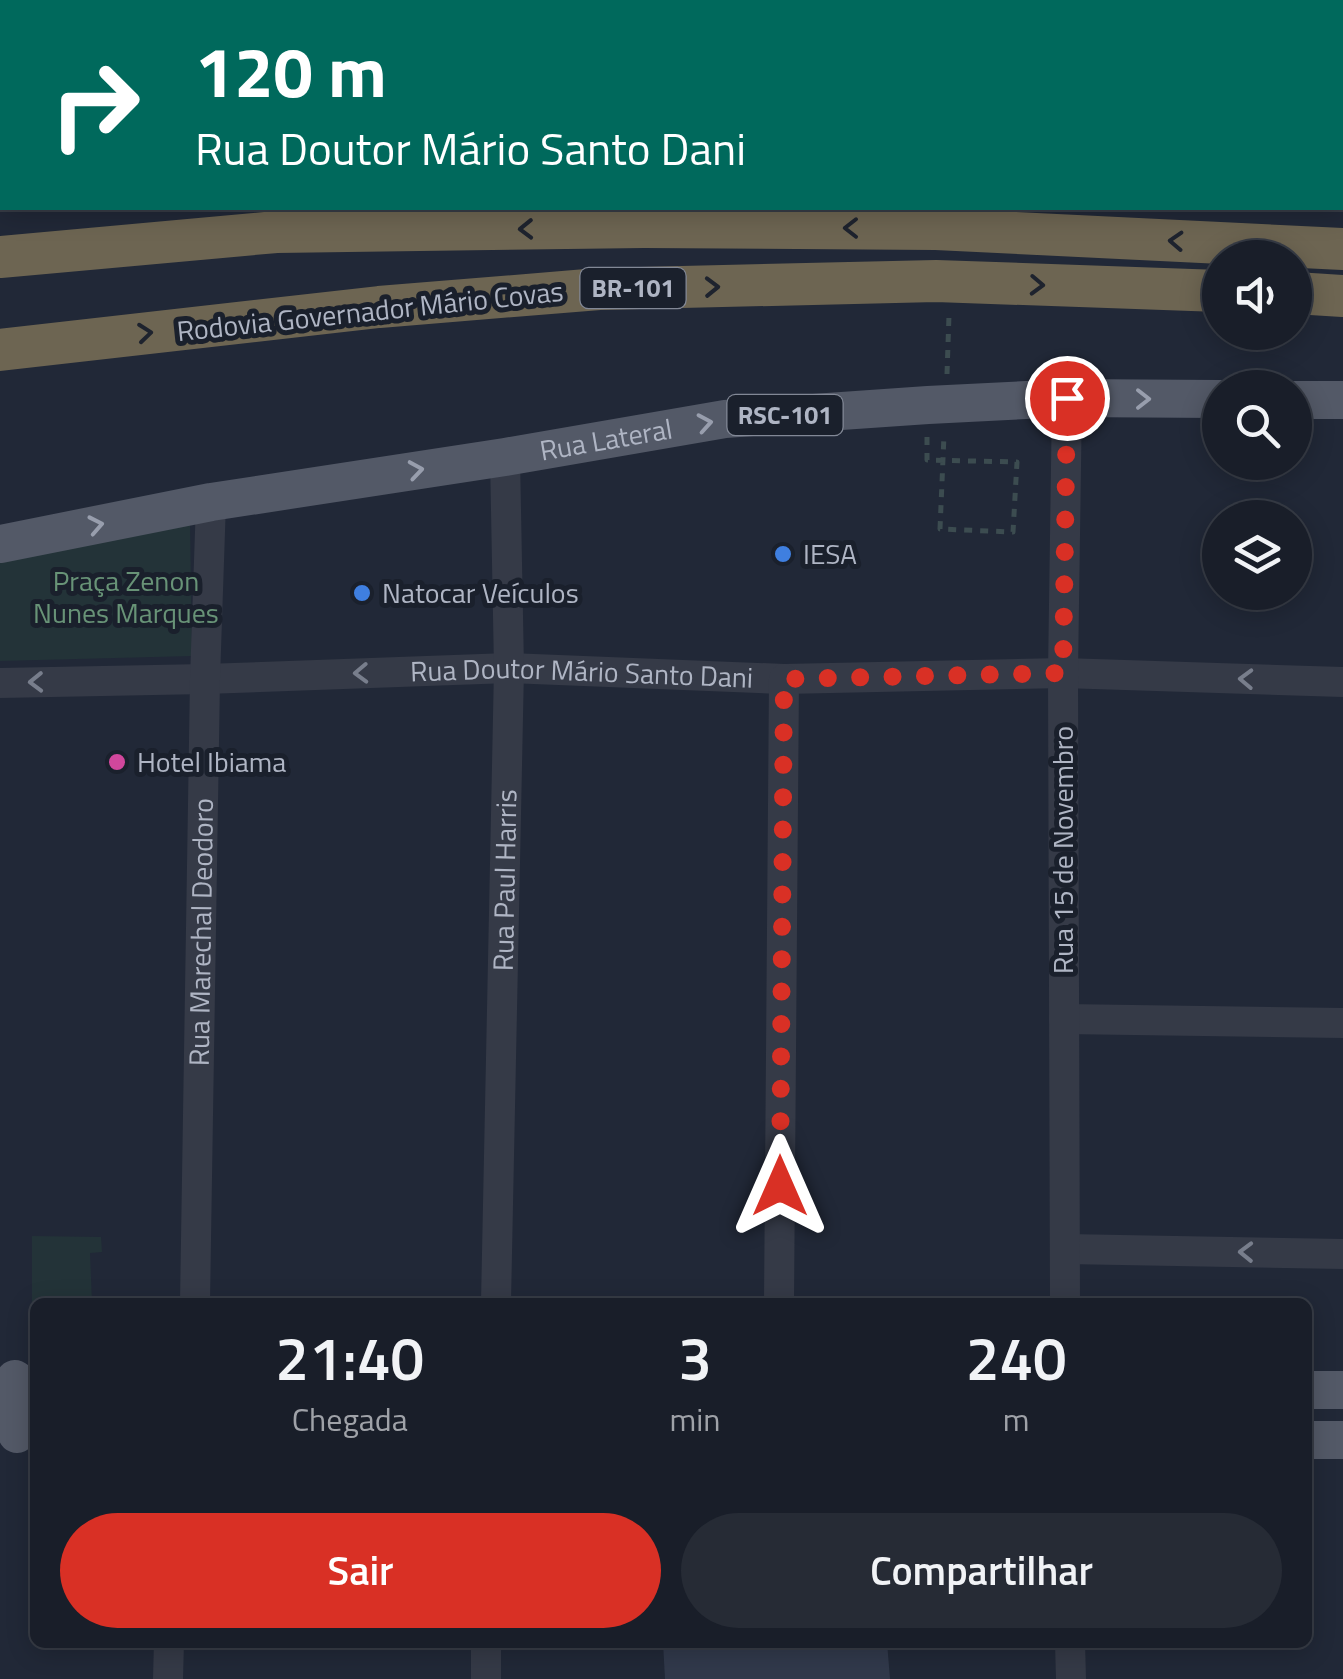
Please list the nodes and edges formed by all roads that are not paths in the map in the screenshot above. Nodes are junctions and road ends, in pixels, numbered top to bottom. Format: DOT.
graph roads {
  1 [pos="0,232"];
  2 [pos="276,232"];
  3 [pos="1343,249"];
  4 [pos="0,257"];
  5 [pos="1202,290"];
  6 [pos="1312,295"];
  7 [pos="1343,296"];
  8 [pos="0,350"];
  9 [pos="1067,398"];
  10 [pos="1202,399"];
  11 [pos="1312,400"];
  12 [pos="1343,400"];
  13 [pos="505,457"];
  14 [pos="211,502"];
  15 [pos="0,544"];
  16 [pos="509,668"];
  17 [pos="1063,673"];
  18 [pos="205,679"];
  19 [pos="784,679"];
  20 [pos="0,682"];
  21 [pos="1343,682"];
  22 [pos="1064,1019"];
  23 [pos="1343,1023"];
  24 [pos="1066,1248"];
  25 [pos="1343,1254"];
  26 [pos="195,1298"];
  27 [pos="496,1298"];
  28 [pos="779,1298"];
  29 [pos="1065,1298"];
  30 [pos="17,1379"];
  31 [pos="1312,1390"];
  32 [pos="1343,1390"];
  33 [pos="17,1434"];
  34 [pos="1312,1440"];
  35 [pos="1343,1440"];
  36 [pos="169,1648"];
  37 [pos="486,1648"];
  38 [pos="1070,1648"];
  39 [pos="168,1679"];
  40 [pos="486,1679"];
  41 [pos="1071,1679"];
  1 -- 2 [label="highway"];
  3 -- 2 [label="highway, BR-101, one-way"];
  2 -- 4 [label="highway, BR-101"];
  8 -- 5 [label="highway, Rodovia Governador Mário Covas / BR-101, one-way"];
  6 -- 7 [label="highway"];
  9 -- 10 [label="main road, Rua Lateral / RSC-101, one-way"];
  13 -- 9 [label="main road, Rua Lateral / RSC-101, one-way"];
  9 -- 17 [label="street, Rua 15 de Novembro"];
  11 -- 12 [label="main road"];
  14 -- 13 [label="main road, Rua Lateral / RSC-101, one-way"];
  13 -- 16 [label="street, Rua Paul Harris"];
  15 -- 14 [label="main road, Rua Lateral / RSC-101, one-way"];
  14 -- 18 [label="street, Rua Marechal Deodoro"];
  16 -- 18 [label="street, Rua Doutor Mário Santo Dani, one-way"];
  16 -- 19 [label="street, Rua Doutor Mário Santo Dani"];
  16 -- 27 [label="street, Rua Paul Harris"];
  17 -- 19 [label="street, Rua Doutor Mário Santo Dani"];
  21 -- 17 [label="street, Rua Doutor Mário Santo Dani, one-way"];
  17 -- 22 [label="street, Rua 15 de Novembro"];
  18 -- 20 [label="street, Rua Doutor Mário Santo Dani, one-way"];
  18 -- 26 [label="street, Rua Marechal Deodoro"];
  19 -- 28 [label="street"];
  22 -- 23 [label="street"];
  22 -- 24 [label="street, Rua 15 de Novembro"];
  25 -- 24 [label="street, one-way"];
  24 -- 29 [label="street, Rua 15 de Novembro"];
  30 -- 33 [label="main road"];
  31 -- 32 [label="main road"];
  34 -- 35 [label="main road"];
  36 -- 39 [label="street"];
  37 -- 40 [label="street"];
  38 -- 41 [label="street"];
}
